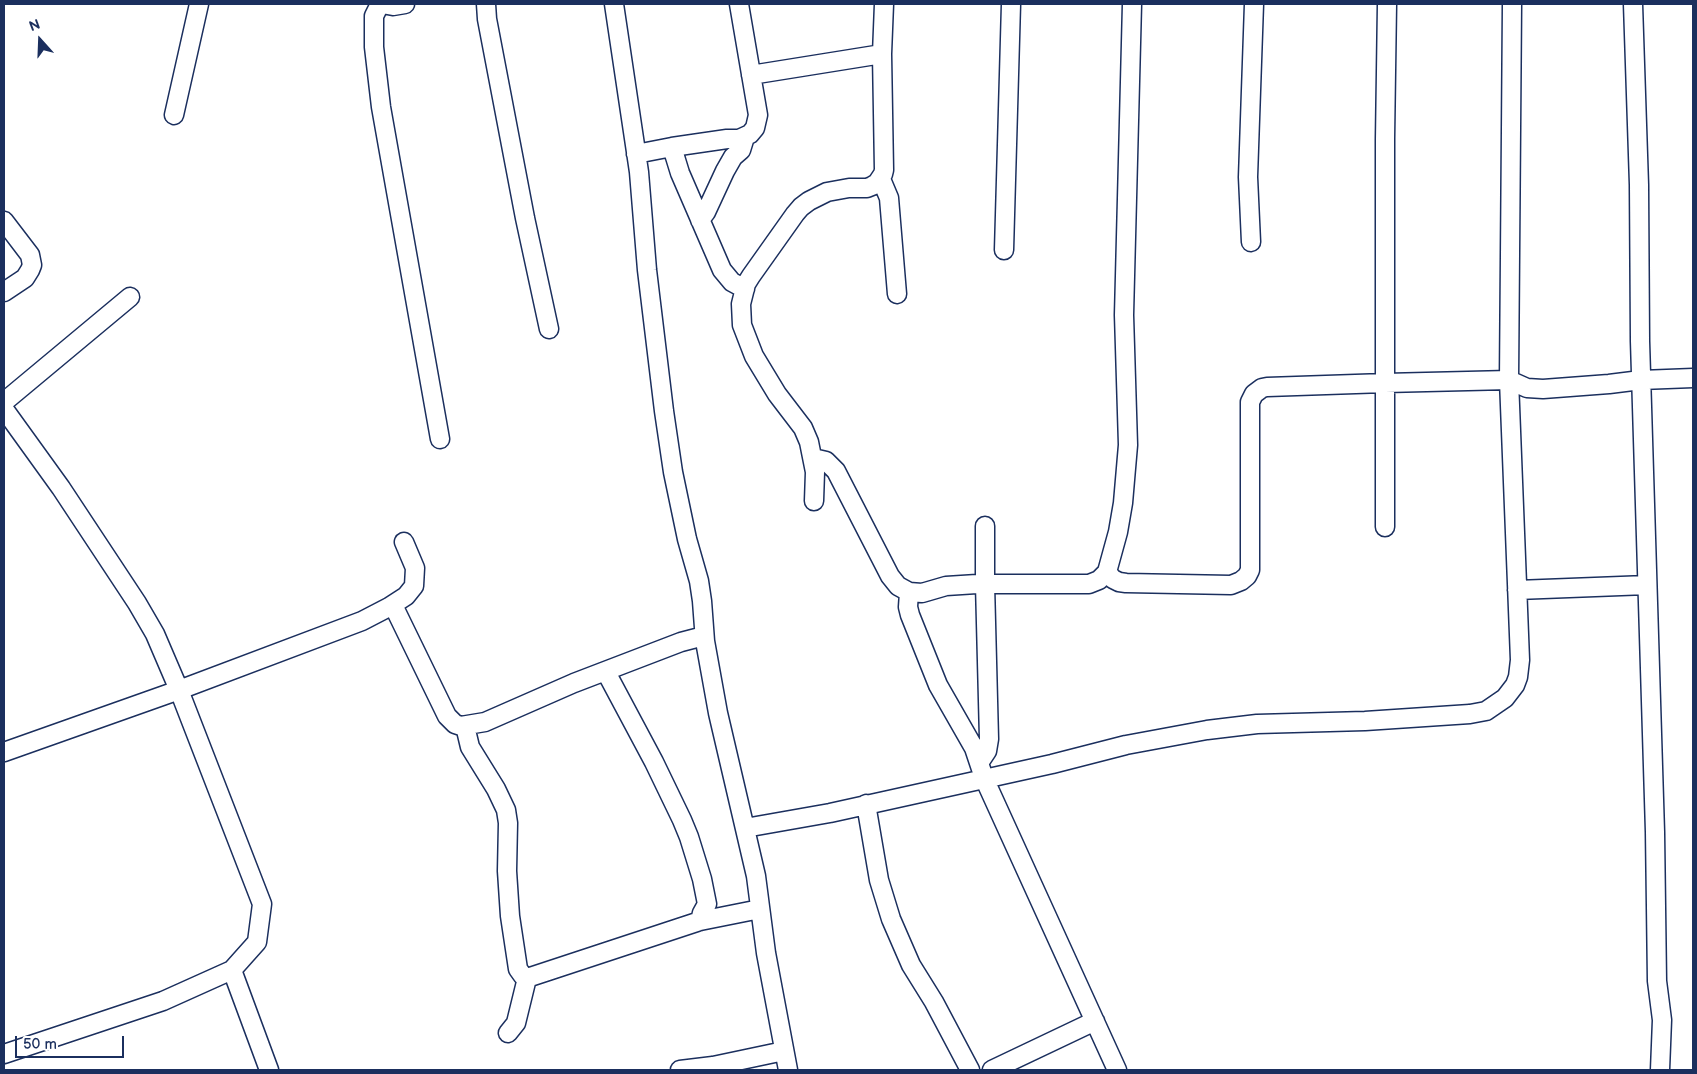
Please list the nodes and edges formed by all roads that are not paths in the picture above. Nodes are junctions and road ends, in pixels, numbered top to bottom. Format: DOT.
graph roads {
  1 [pos="199,4"];
  2 [pos="381,4"];
  3 [pos="405,4"];
  4 [pos="486,4"];
  5 [pos="614,4"];
  6 [pos="739,4"];
  7 [pos="884,4"];
  8 [pos="1011,4"];
  9 [pos="1132,4"];
  10 [pos="1254,4"];
  11 [pos="1388,4"];
  12 [pos="1512,4"];
  13 [pos="1633,4"];
  14 [pos="882,54"];
  15 [pos="751,75"];
  16 [pos="174,115"];
  17 [pos="745,137"];
  18 [pos="672,147"];
  19 [pos="636,154"];
  20 [pos="881,179"];
  21 [pos="700,220"];
  22 [pos="4,221"];
  23 [pos="1251,242"];
  24 [pos="1004,250"];
  25 [pos="745,289"];
  26 [pos="4,292"];
  27 [pos="897,294"];
  28 [pos="130,297"];
  29 [pos="549,329"];
  30 [pos="1693,378"];
  31 [pos="1509,380"];
  32 [pos="1641,380"];
  33 [pos="1386,383"];
  34 [pos="4,402"];
  35 [pos="4,410"];
  36 [pos="440,439"];
  37 [pos="813,458"];
  38 [pos="814,502"];
  39 [pos="986,526"];
  40 [pos="1385,527"];
  41 [pos="404,542"];
  42 [pos="1107,572"];
  43 [pos="985,584"];
  44 [pos="1647,585"];
  45 [pos="1517,590"];
  46 [pos="909,592"];
  47 [pos="391,606"];
  48 [pos="704,636"];
  49 [pos="606,672"];
  50 [pos="179,690"];
  51 [pos="464,726"];
  52 [pos="4,752"];
  53 [pos="982,771"];
  54 [pos="866,804"];
  55 [pos="745,828"];
  56 [pos="760,909"];
  57 [pos="700,921"];
  58 [pos="232,970"];
  59 [pos="527,978"];
  60 [pos="1095,1021"];
  61 [pos="508,1033"];
  62 [pos="784,1051"];
  63 [pos="4,1054"];
  64 [pos="269,1070"];
  65 [pos="680,1070"];
  66 [pos="788,1070"];
  67 [pos="970,1070"];
  68 [pos="992,1070"];
  69 [pos="1118,1070"];
  70 [pos="1660,1070"];
  1 -- 16 [label="street"];
  2 -- 3 [label="street"];
  2 -- 36 [label="street"];
  4 -- 29 [label="street"];
  5 -- 19 [label="street"];
  6 -- 15 [label="street"];
  7 -- 14 [label="street"];
  8 -- 24 [label="street"];
  9 -- 42 [label="street"];
  10 -- 23 [label="street"];
  11 -- 33 [label="street"];
  12 -- 31 [label="street"];
  13 -- 32 [label="street"];
  14 -- 15 [label="street"];
  14 -- 20 [label="street"];
  15 -- 17 [label="street"];
  17 -- 18 [label="street"];
  17 -- 21 [label="street"];
  18 -- 19 [label="street"];
  18 -- 21 [label="street"];
  19 -- 48 [label="street"];
  20 -- 25 [label="street"];
  20 -- 27 [label="street"];
  21 -- 25 [label="street"];
  22 -- 26 [label="street"];
  25 -- 37 [label="street"];
  28 -- 34 [label="street"];
  30 -- 32 [label="street"];
  31 -- 32 [label="street"];
  31 -- 33 [label="street"];
  31 -- 45 [label="street"];
  32 -- 44 [label="street"];
  33 -- 40 [label="street"];
  33 -- 42 [label="street"];
  35 -- 50 [label="street"];
  37 -- 38 [label="street"];
  37 -- 46 [label="street"];
  39 -- 43 [label="street"];
  41 -- 47 [label="street"];
  42 -- 43 [label="street"];
  43 -- 46 [label="street"];
  43 -- 53 [label="street"];
  44 -- 45 [label="street"];
  44 -- 70 [label="street"];
  45 -- 53 [label="street"];
  46 -- 53 [label="street"];
  47 -- 50 [label="street"];
  47 -- 51 [label="street"];
  48 -- 49 [label="street"];
  48 -- 55 [label="street"];
  49 -- 51 [label="street"];
  49 -- 57 [label="street"];
  50 -- 52 [label="street"];
  50 -- 58 [label="street"];
  51 -- 59 [label="street"];
  53 -- 54 [label="street"];
  53 -- 60 [label="street"];
  54 -- 55 [label="street"];
  54 -- 67 [label="street"];
  55 -- 56 [label="street"];
  56 -- 57 [label="street"];
  56 -- 62 [label="street"];
  57 -- 59 [label="street"];
  58 -- 63 [label="street"];
  58 -- 64 [label="street"];
  59 -- 61 [label="street"];
  60 -- 68 [label="street"];
  60 -- 69 [label="street"];
  62 -- 65 [label="street"];
  62 -- 66 [label="street"];
}
